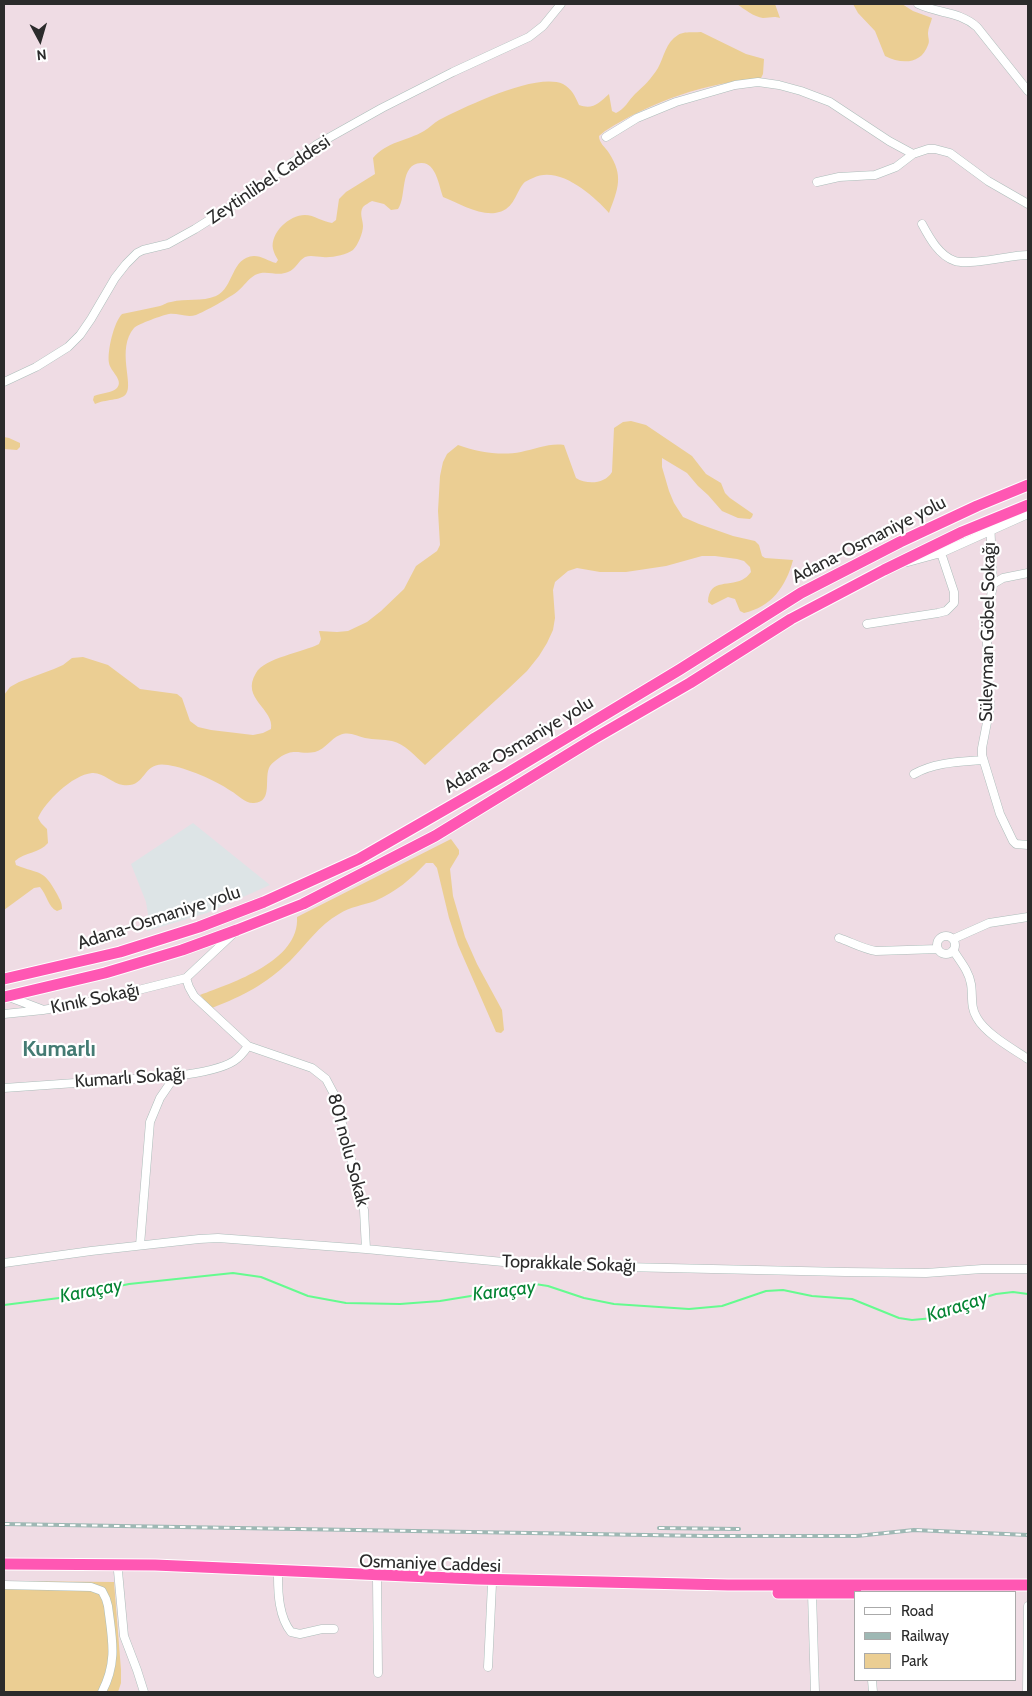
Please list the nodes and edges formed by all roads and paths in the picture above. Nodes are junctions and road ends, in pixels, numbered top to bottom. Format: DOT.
graph roads {
  1 [pos="561,4"];
  2 [pos="918,4"];
  3 [pos="1028,91"];
  4 [pos="606,137"];
  5 [pos="913,154"];
  6 [pos="817,182"];
  7 [pos="1028,204"];
  8 [pos="922,224"];
  9 [pos="1028,255"];
  10 [pos="4,382"];
  11 [pos="1028,485"];
  12 [pos="1028,505"];
  13 [pos="1028,514"];
  14 [pos="990,526"];
  15 [pos="941,553"];
  16 [pos="896,565"];
  17 [pos="1028,573"];
  18 [pos="993,584"];
  19 [pos="866,624"];
  20 [pos="984,760"];
  21 [pos="914,774"];
  22 [pos="1028,845"];
  23 [pos="1028,917"];
  24 [pos="237,930"];
  25 [pos="839,938"];
  26 [pos="953,939"];
  27 [pos="938,949"];
  28 [pos="953,950"];
  29 [pos="186,978"];
  30 [pos="4,979"];
  31 [pos="6,996"];
  32 [pos="42,1010"];
  33 [pos="4,1014"];
  34 [pos="248,1046"];
  35 [pos="1028,1058"];
  36 [pos="175,1076"];
  37 [pos="4,1088"];
  38 [pos="140,1245"];
  39 [pos="366,1249"];
  40 [pos="4,1263"];
  41 [pos="1028,1269"];
  42 [pos="4,1564"];
  43 [pos="4,1571"];
  44 [pos="118,1571"];
  45 [pos="278,1576"];
  46 [pos="377,1579"];
  47 [pos="492,1584"];
  48 [pos="4,1585"];
  49 [pos="1028,1585"];
  50 [pos="1028,1589"];
  51 [pos="941,1591"];
  52 [pos="854,1593"];
  53 [pos="812,1594"];
  54 [pos="1028,1606"];
  55 [pos="334,1629"];
  56 [pos="488,1667"];
  57 [pos="378,1672"];
  58 [pos="102,1692"];
  59 [pos="144,1692"];
  60 [pos="815,1692"];
  61 [pos="1027,1692"];
  1 -- 10 [label="street, Zeytinlibel Caddesi"];
  2 -- 3 [label="street"];
  4 -- 5 [label="street"];
  5 -- 6 [label="street"];
  5 -- 7 [label="street"];
  8 -- 9 [label="street"];
  11 -- 30 [label="highway, Adana-Osmaniye yolu"];
  12 -- 14 [label="highway, Adana-Osmaniye yolu"];
  13 -- 14 [label="street"];
  14 -- 15 [label="street"];
  14 -- 16 [label="highway, Adana-Osmaniye yolu"];
  14 -- 18 [label="street, Süleyman Göbel Sokağı"];
  15 -- 16 [label="street"];
  15 -- 19 [label="street"];
  16 -- 24 [label="highway, Adana-Osmaniye yolu"];
  17 -- 18 [label="street"];
  18 -- 20 [label="street, Süleyman Göbel Sokağı"];
  20 -- 21 [label="street"];
  20 -- 22 [label="street, Süleyman Göbel Sokağı"];
  23 -- 26 [label="street"];
  24 -- 29 [label="street, Kınık Sokağı"];
  24 -- 31 [label="highway, Adana-Osmaniye yolu"];
  25 -- 27 [label="street"];
  26 -- 27 [label="street"];
  26 -- 28 [label="street"];
  27 -- 28 [label="street"];
  28 -- 35 [label="street"];
  29 -- 32 [label="street, Kınık Sokağı"];
  29 -- 34 [label="street"];
  31 -- 32 [label="street"];
  32 -- 33 [label="street, Kınık Sokağı"];
  34 -- 36 [label="street, Kumarlı Sokağı"];
  34 -- 39 [label="street, 801 nolu Sokak"];
  36 -- 37 [label="street, Kumarlı Sokağı"];
  36 -- 38 [label="street"];
  38 -- 39 [label="street, Toprakkale Sokağı"];
  38 -- 40 [label="street, Toprakkale Sokağı"];
  39 -- 41 [label="street, Toprakkale Sokağı"];
  42 -- 49 [label="highway"];
  43 -- 44 [label="highway, Osmaniye Caddesi"];
  44 -- 45 [label="highway, Osmaniye Caddesi"];
  44 -- 59 [label="street"];
  45 -- 46 [label="highway, Osmaniye Caddesi"];
  45 -- 55 [label="street"];
  46 -- 47 [label="highway, Osmaniye Caddesi"];
  46 -- 57 [label="street"];
  47 -- 53 [label="highway, Osmaniye Caddesi"];
  47 -- 56 [label="street"];
  48 -- 58 [label="street"];
  50 -- 51 [label="highway"];
  52 -- 53 [label="highway, Osmaniye Caddesi"];
  53 -- 60 [label="street"];
  54 -- 61 [label="street"];
}
